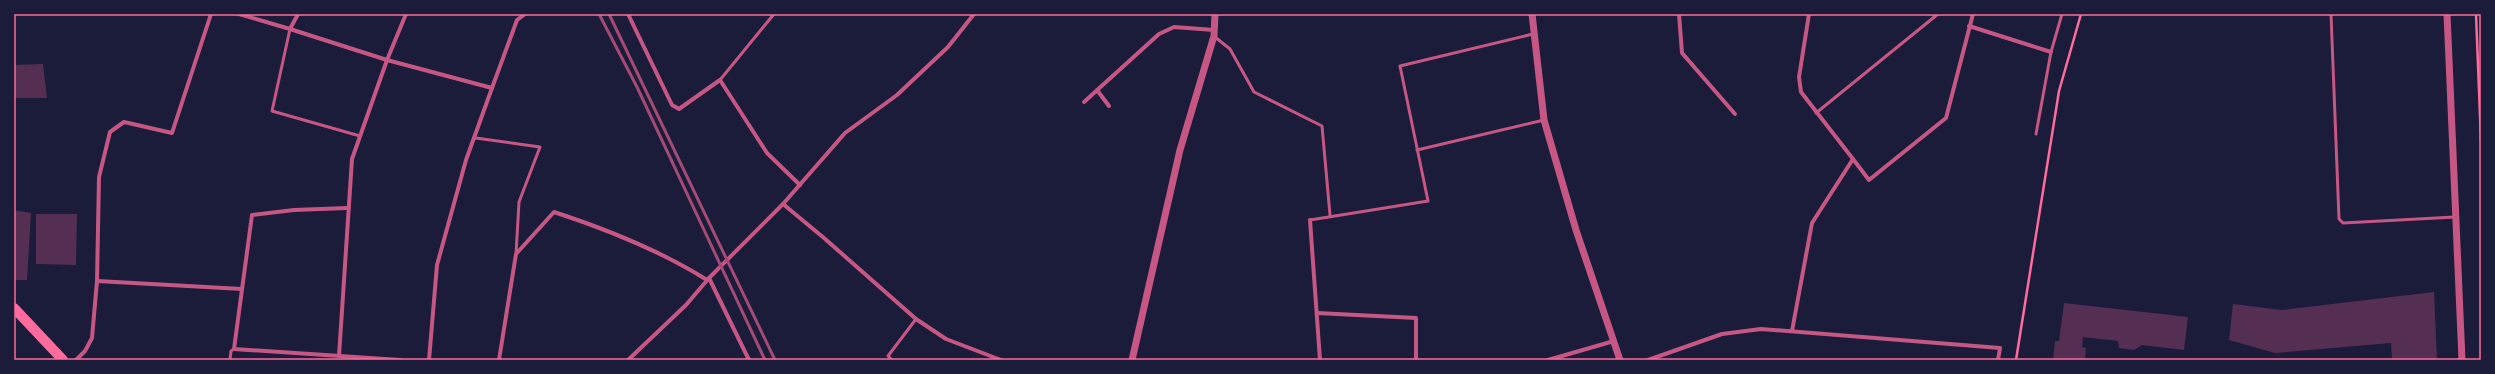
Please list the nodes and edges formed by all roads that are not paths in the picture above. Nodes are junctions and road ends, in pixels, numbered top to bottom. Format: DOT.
graph roads {
  1 [pos="211,14"];
  2 [pos="239,14"];
  3 [pos="298,14"];
  4 [pos="406,14"];
  5 [pos="525,14"];
  6 [pos="628,14"];
  7 [pos="774,14"];
  8 [pos="974,14"];
  9 [pos="1215,14"];
  10 [pos="1532,14"];
  11 [pos="1679,14"];
  12 [pos="1809,14"];
  13 [pos="1938,14"];
  14 [pos="1973,14"];
  15 [pos="2062,14"];
  16 [pos="2331,14"];
  17 [pos="2447,14"];
  18 [pos="1969,26"];
  19 [pos="290,29"];
  20 [pos="1214,33"];
  21 [pos="1535,33"];
  22 [pos="2051,52"];
  23 [pos="387,60"];
  24 [pos="720,80"];
  25 [pos="492,88"];
  26 [pos="1096,90"];
  27 [pos="1084,102"];
  28 [pos="1110,106"];
  29 [pos="1816,113"];
  30 [pos="1735,114"];
  31 [pos="1544,120"];
  32 [pos="2036,134"];
  33 [pos="360,136"];
  34 [pos="476,138"];
  35 [pos="1417,150"];
  36 [pos="1852,159"];
  37 [pos="800,185"];
  38 [pos="783,204"];
  39 [pos="347,208"];
  40 [pos="1330,215"];
  41 [pos="2455,217"];
  42 [pos="1310,220"];
  43 [pos="516,254"];
  44 [pos="708,279"];
  45 [pos="97,281"];
  46 [pos="242,289"];
  47 [pos="14,308"];
  48 [pos="1317,313"];
  49 [pos="916,319"];
  50 [pos="1792,331"];
  51 [pos="1614,341"];
  52 [pos="234,349"];
  53 [pos="339,356"];
  54 [pos="63,360"];
  55 [pos="76,360"];
  56 [pos="230,360"];
  57 [pos="400,360"];
  58 [pos="429,360"];
  59 [pos="499,360"];
  60 [pos="628,360"];
  61 [pos="749,360"];
  62 [pos="892,360"];
  63 [pos="1001,360"];
  64 [pos="1132,360"];
  65 [pos="1320,360"];
  66 [pos="1416,360"];
  67 [pos="1548,360"];
  68 [pos="1620,360"];
  69 [pos="1648,360"];
  70 [pos="1998,360"];
  71 [pos="2462,360"];
  1 -- 45 [label="street"];
  2 -- 19 [label="street"];
  3 -- 19 [label="street"];
  4 -- 23 [label="street"];
  5 -- 25 [label="street"];
  6 -- 24 [label="street"];
  7 -- 24 [label="lane"];
  8 -- 37 [label="street"];
  9 -- 20 [label="street"];
  10 -- 21 [label="street"];
  11 -- 30 [label="street"];
  12 -- 29 [label="street"];
  13 -- 29 [label="lane"];
  14 -- 18 [label="street"];
  15 -- 22 [label="lane"];
  16 -- 41 [label="lane"];
  17 -- 41 [label="street"];
  18 -- 22 [label="street"];
  18 -- 36 [label="street"];
  19 -- 23 [label="street"];
  19 -- 33 [label="lane"];
  20 -- 26 [label="street"];
  20 -- 40 [label="lane"];
  20 -- 64 [label="street"];
  21 -- 31 [label="street"];
  21 -- 35 [label="lane"];
  22 -- 32 [label="lane"];
  23 -- 25 [label="street"];
  23 -- 33 [label="street"];
  24 -- 37 [label="street"];
  25 -- 34 [label="street"];
  26 -- 27 [label="street"];
  26 -- 28 [label="street"];
  29 -- 36 [label="street"];
  31 -- 35 [label="lane"];
  31 -- 51 [label="street"];
  33 -- 39 [label="street"];
  34 -- 43 [label="lane"];
  34 -- 58 [label="street"];
  35 -- 40 [label="lane"];
  36 -- 50 [label="street"];
  37 -- 38 [label="street"];
  38 -- 44 [label="street"];
  38 -- 49 [label="street"];
  39 -- 46 [label="street"];
  39 -- 53 [label="street"];
  40 -- 42 [label="lane"];
  41 -- 71 [label="street"];
  42 -- 48 [label="street"];
  43 -- 44 [label="street"];
  43 -- 59 [label="street"];
  44 -- 60 [label="street"];
  44 -- 61 [label="street"];
  45 -- 46 [label="street"];
  45 -- 55 [label="street"];
  46 -- 52 [label="street"];
  47 -- 54 [label="main road"];
  48 -- 65 [label="street"];
  48 -- 66 [label="street"];
  49 -- 62 [label="lane"];
  49 -- 63 [label="street"];
  50 -- 69 [label="street"];
  50 -- 70 [label="street"];
  51 -- 67 [label="street"];
  51 -- 68 [label="street"];
  52 -- 53 [label="street"];
  52 -- 56 [label="lane"];
  53 -- 57 [label="street"];
}
